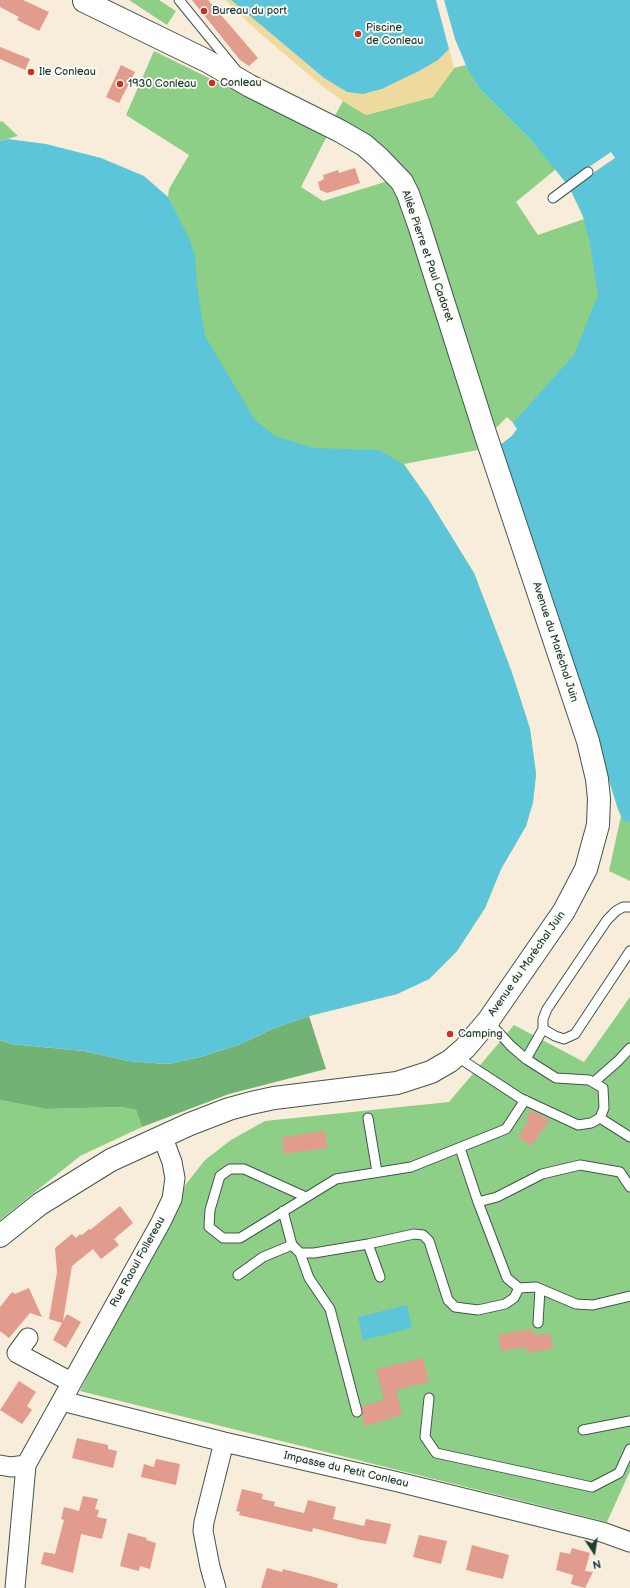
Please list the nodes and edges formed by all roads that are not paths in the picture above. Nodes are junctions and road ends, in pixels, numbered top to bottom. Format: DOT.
graph roads {
  1 [pos="179,0"];
  2 [pos="90,2"];
  3 [pos="250,86"];
  4 [pos="588,172"];
  5 [pos="553,198"];
  6 [pos="485,433"];
  7 [pos="630,907"];
  8 [pos="630,951"];
  9 [pos="488,1021"];
  10 [pos="543,1029"];
  11 [pos="630,1048"];
  12 [pos="456,1056"];
  13 [pos="526,1059"];
  14 [pos="594,1082"];
  15 [pos="525,1100"];
  16 [pos="368,1118"];
  17 [pos="600,1118"];
  18 [pos="160,1137"];
  19 [pos="630,1137"];
  20 [pos="460,1148"];
  21 [pos="377,1172"];
  22 [pos="630,1187"];
  23 [pos="306,1197"];
  24 [pos="478,1202"];
  25 [pos="283,1211"];
  26 [pos="0,1236"];
  27 [pos="368,1244"];
  28 [pos="292,1245"];
  29 [pos="300,1253"];
  30 [pos="238,1275"];
  31 [pos="380,1277"];
  32 [pos="518,1288"];
  33 [pos="540,1289"];
  34 [pos="630,1296"];
  35 [pos="538,1323"];
  36 [pos="28,1338"];
  37 [pos="72,1382"];
  38 [pos="429,1398"];
  39 [pos="62,1401"];
  40 [pos="357,1412"];
  41 [pos="630,1421"];
  42 [pos="584,1430"];
  43 [pos="224,1442"];
  44 [pos="630,1449"];
  45 [pos="0,1465"];
  46 [pos="26,1465"];
  47 [pos="630,1542"];
  48 [pos="16,1588"];
  49 [pos="216,1588"];
  1 -- 3 [label="lane"];
  2 -- 3 [label="street, Allée Pierre et Paul Cadoret"];
  3 -- 6 [label="street, Allée Pierre et Paul Cadoret"];
  4 -- 5 [label="lane"];
  6 -- 9 [label="street, Avenue du Maréchal Juin"];
  7 -- 10 [label="lane"];
  8 -- 10 [label="lane"];
  9 -- 12 [label="street, Avenue du Maréchal Juin"];
  9 -- 13 [label="lane"];
  10 -- 13 [label="lane"];
  11 -- 14 [label="lane"];
  12 -- 15 [label="lane"];
  12 -- 18 [label="street, Avenue du Maréchal Juin"];
  13 -- 14 [label="lane"];
  14 -- 17 [label="lane"];
  15 -- 17 [label="lane"];
  15 -- 20 [label="lane"];
  16 -- 21 [label="lane"];
  17 -- 19 [label="lane"];
  18 -- 26 [label="street, Avenue du Maréchal Juin"];
  18 -- 37 [label="street, Rue Raoul Follereau"];
  20 -- 21 [label="lane"];
  20 -- 24 [label="lane"];
  21 -- 23 [label="lane"];
  22 -- 24 [label="lane"];
  23 -- 25 [label="lane"];
  23 -- 25 [label="lane"];
  24 -- 32 [label="lane"];
  25 -- 28 [label="lane"];
  27 -- 29 [label="lane"];
  27 -- 31 [label="lane"];
  27 -- 32 [label="lane"];
  28 -- 29 [label="lane"];
  28 -- 30 [label="lane"];
  29 -- 40 [label="lane"];
  32 -- 33 [label="lane"];
  33 -- 34 [label="lane"];
  33 -- 35 [label="lane"];
  36 -- 37 [label="street"];
  37 -- 39 [label="street, Rue Raoul Follereau"];
  38 -- 44 [label="lane"];
  39 -- 43 [label="street, Impasse du Petit Conleau"];
  39 -- 46 [label="street, Rue Raoul Follereau"];
  41 -- 42 [label="lane"];
  43 -- 47 [label="street, Impasse du Petit Conleau"];
  43 -- 49 [label="street"];
  45 -- 46 [label="street"];
  46 -- 48 [label="street, Rue Raoul Follereau"];
}
